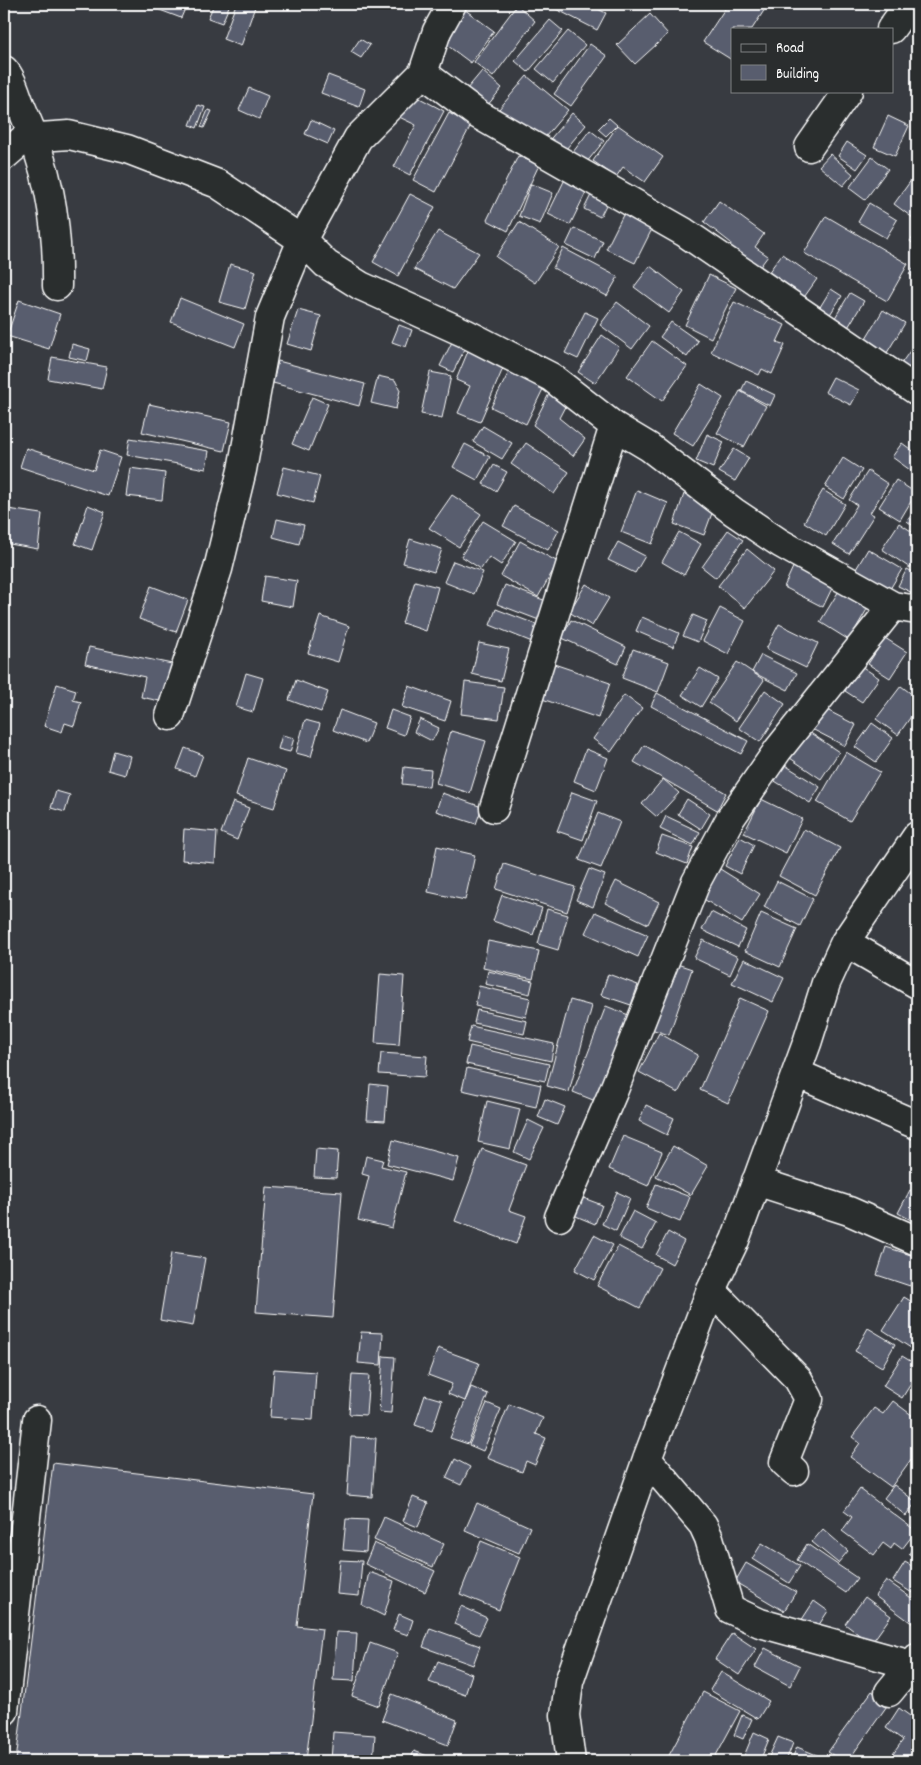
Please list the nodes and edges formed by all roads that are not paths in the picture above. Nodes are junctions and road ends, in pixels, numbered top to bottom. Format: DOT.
graph roads {
  1 [pos="452,4"];
  2 [pos="909,4"];
  3 [pos="892,28"];
  4 [pos="4,70"];
  5 [pos="423,72"];
  6 [pos="847,92"];
  7 [pos="35,137"];
  8 [pos="809,147"];
  9 [pos="4,156"];
  10 [pos="302,240"];
  11 [pos="57,286"];
  12 [pos="917,391"];
  13 [pos="614,426"];
  14 [pos="905,608"];
  15 [pos="170,716"];
  16 [pos="494,808"];
  17 [pos="917,836"];
  18 [pos="846,942"];
  19 [pos="917,984"];
  20 [pos="796,1073"];
  21 [pos="917,1125"];
  22 [pos="756,1181"];
  23 [pos="559,1217"];
  24 [pos="917,1241"];
  25 [pos="711,1290"];
  26 [pos="38,1420"];
  27 [pos="647,1459"];
  28 [pos="794,1471"];
  29 [pos="914,1662"];
  30 [pos="889,1692"];
  31 [pos="4,1711"];
  32 [pos="571,1761"];
  1 -- 5 [label="street"];
  2 -- 3 [label="street"];
  4 -- 7 [label="street"];
  5 -- 10 [label="street"];
  5 -- 12 [label="street"];
  6 -- 8 [label="street"];
  7 -- 9 [label="street"];
  7 -- 10 [label="street"];
  7 -- 11 [label="street"];
  10 -- 13 [label="street"];
  10 -- 15 [label="street"];
  13 -- 14 [label="street"];
  13 -- 16 [label="street"];
  14 -- 23 [label="street"];
  17 -- 18 [label="street"];
  18 -- 19 [label="street"];
  18 -- 20 [label="street"];
  20 -- 21 [label="street"];
  20 -- 22 [label="street"];
  22 -- 24 [label="street"];
  22 -- 25 [label="street"];
  25 -- 27 [label="street"];
  25 -- 28 [label="street"];
  26 -- 31 [label="street"];
  27 -- 29 [label="street"];
  27 -- 32 [label="street"];
  29 -- 30 [label="street"];
}
